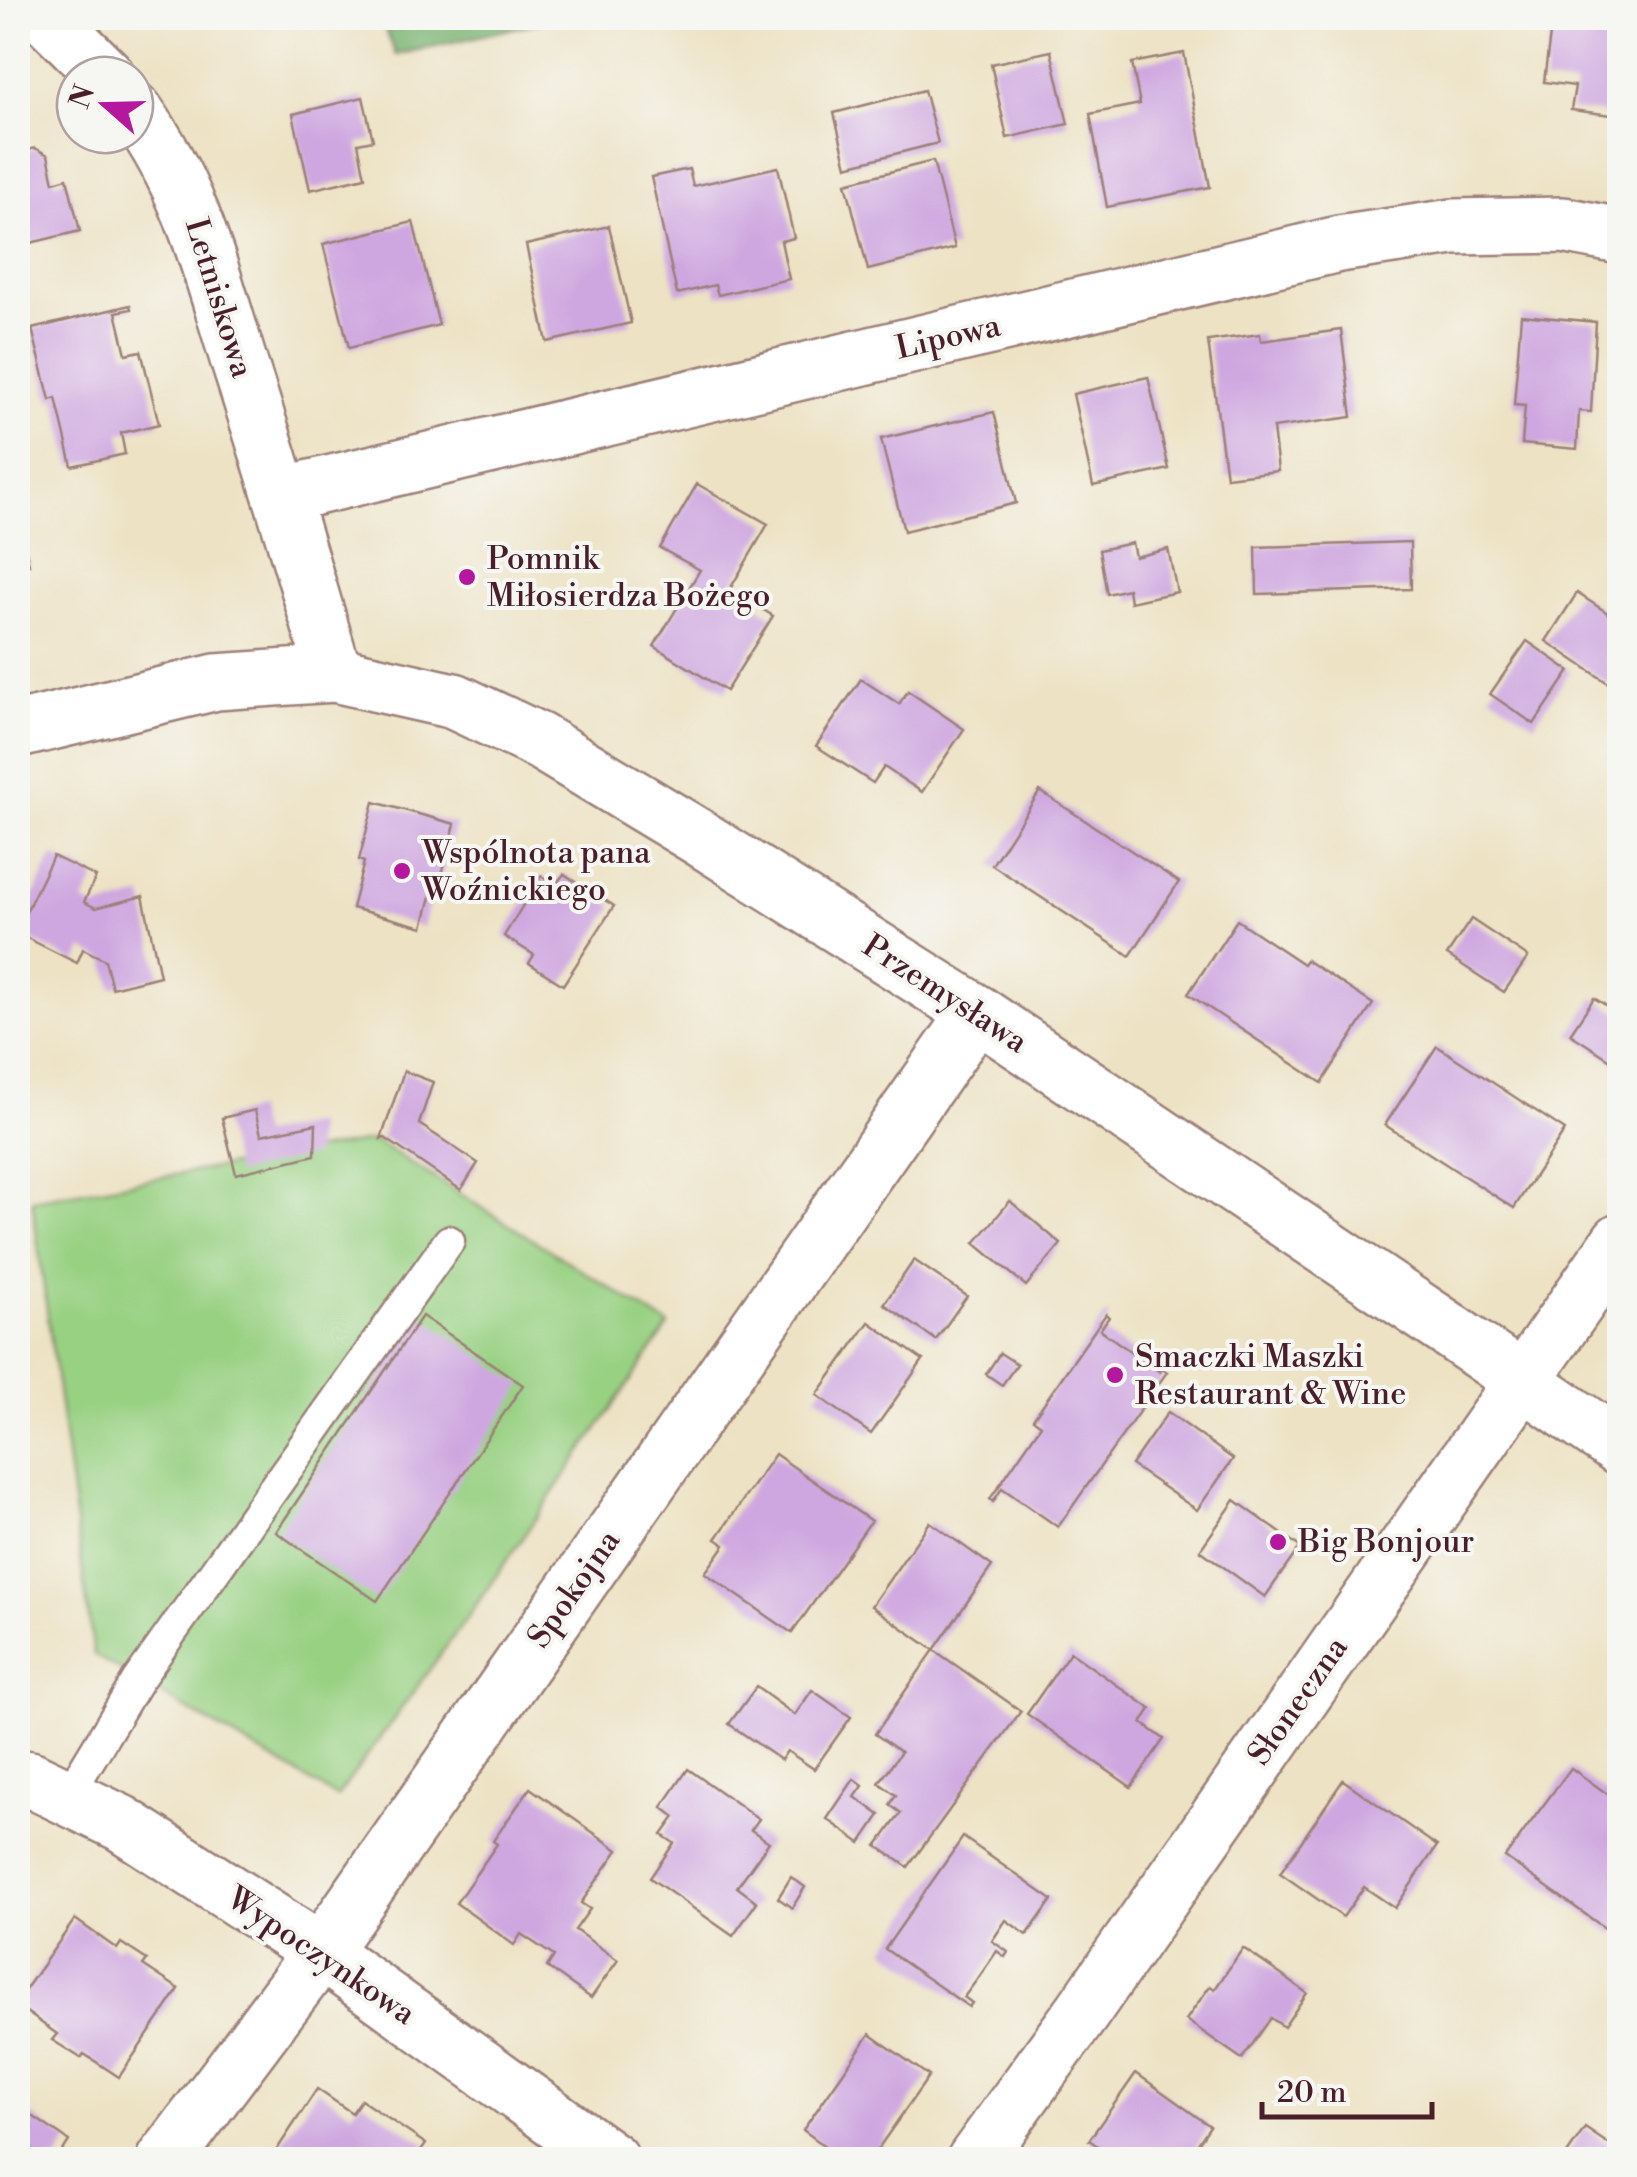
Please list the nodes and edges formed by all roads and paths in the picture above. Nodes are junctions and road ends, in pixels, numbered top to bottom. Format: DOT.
graph roads {
  1 [pos="48,18"];
  2 [pos="86,55"];
  3 [pos="155,139"];
  4 [pos="1620,236"];
  5 [pos="282,494"];
  6 [pos="334,674"];
  7 [pos="18,730"];
  8 [pos="977,1013"];
  9 [pos="449,1241"];
  10 [pos="1620,1242"];
  11 [pos="1522,1380"];
  12 [pos="1620,1448"];
  13 [pos="42,1787"];
  14 [pos="320,1952"];
  15 [pos="165,2160"];
  16 [pos="611,2160"];
  17 [pos="975,2160"];
  1 -- 2 [label="street"];
  3 -- 5 [label="street, Letniskowa"];
  4 -- 5 [label="street, Lipowa"];
  5 -- 6 [label="street, Letniskowa"];
  6 -- 7 [label="street, Przemysława"];
  6 -- 8 [label="street, Przemysława"];
  8 -- 11 [label="street, Przemysława"];
  8 -- 14 [label="street, Spokojna"];
  9 -- 13 [label="lane"];
  10 -- 11 [label="street, Słoneczna"];
  11 -- 12 [label="street, Przemysława"];
  11 -- 17 [label="street, Słoneczna"];
  13 -- 14 [label="street, Wypoczynkowa"];
  14 -- 15 [label="street, Spokojna"];
  14 -- 16 [label="street, Wypoczynkowa"];
}
